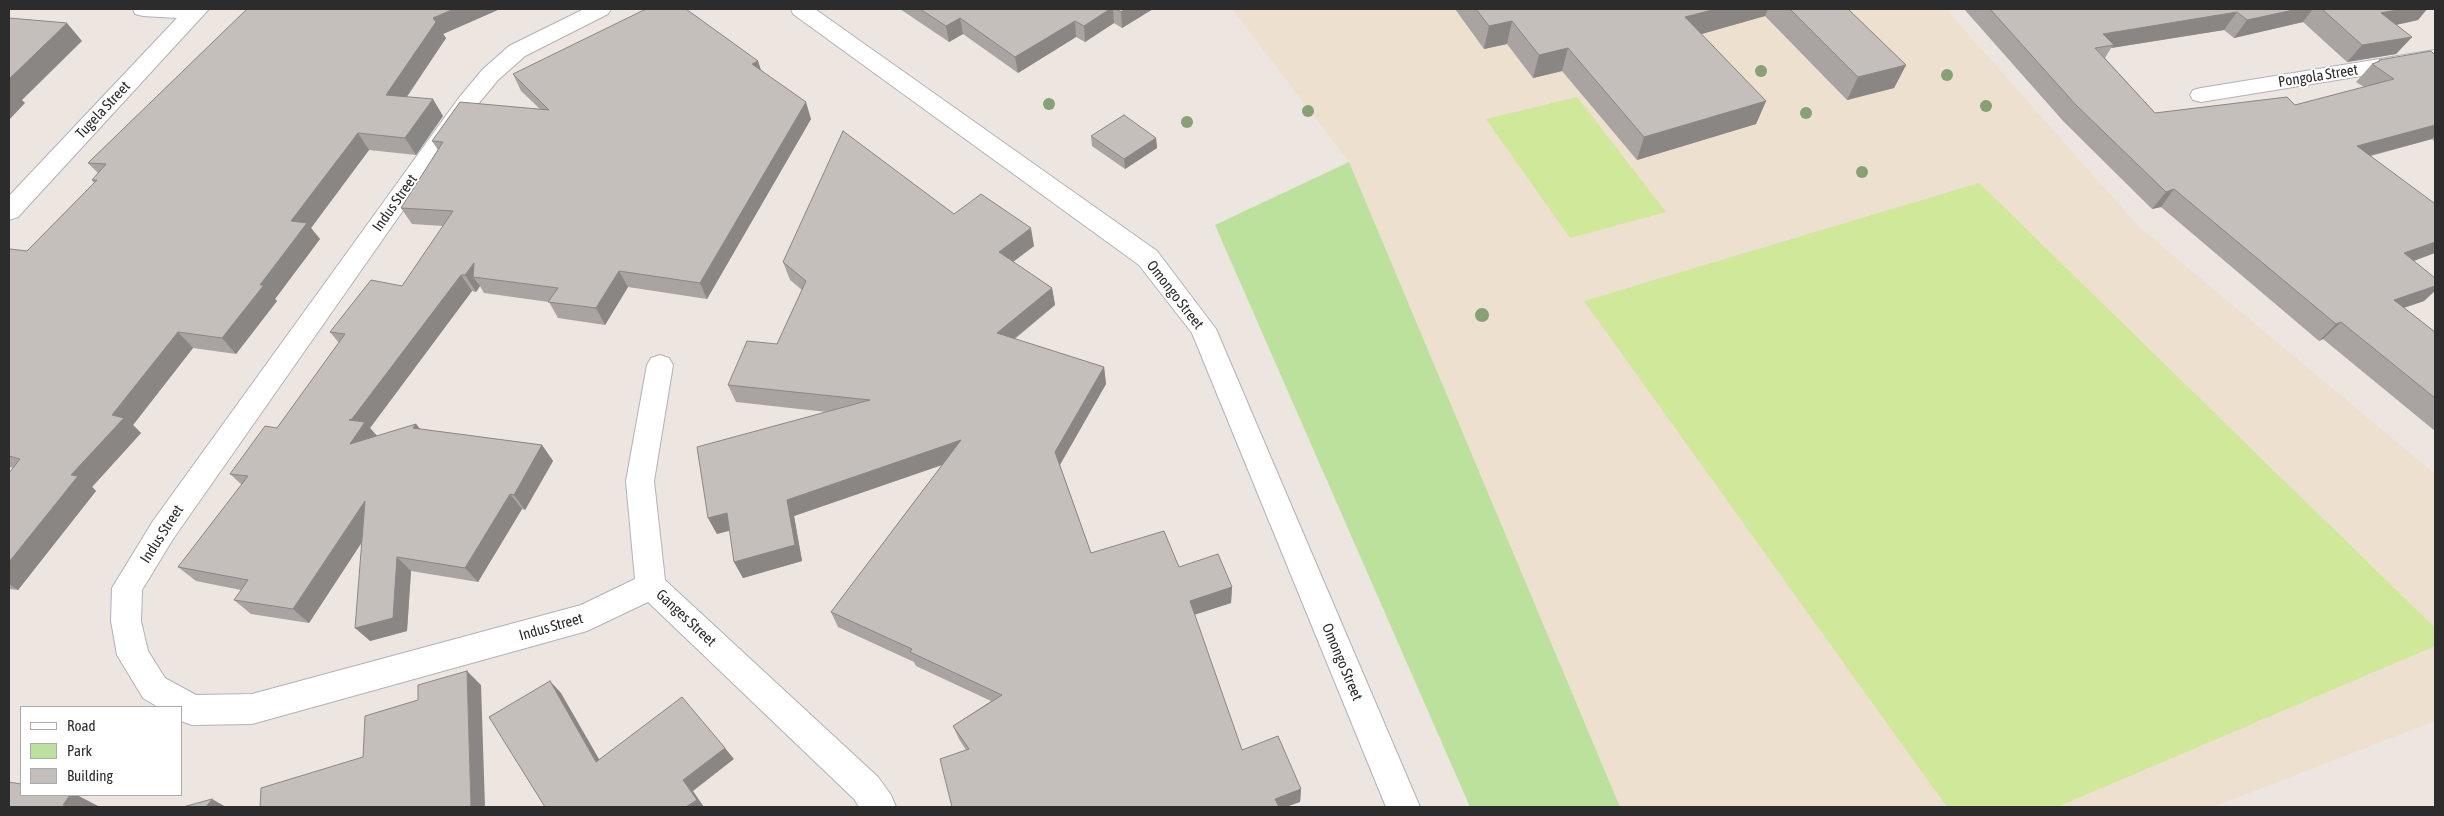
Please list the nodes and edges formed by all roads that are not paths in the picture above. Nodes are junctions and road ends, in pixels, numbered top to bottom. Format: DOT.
graph roads {
  1 [pos="143,9"];
  2 [pos="600,9"];
  3 [pos="801,9"];
  4 [pos="196,11"];
  5 [pos="2435,58"];
  6 [pos="2201,95"];
  7 [pos="9,212"];
  8 [pos="660,365"];
  9 [pos="652,586"];
  10 [pos="879,807"];
  11 [pos="1402,807"];
  1 -- 4 [label="street"];
  2 -- 9 [label="street, Indus Street"];
  3 -- 11 [label="street, Omongo Street"];
  4 -- 7 [label="street, Tugela Street"];
  5 -- 6 [label="street, Pongola Street"];
  8 -- 9 [label="street, Ganges Street"];
  9 -- 10 [label="street, Ganges Street"];
}
